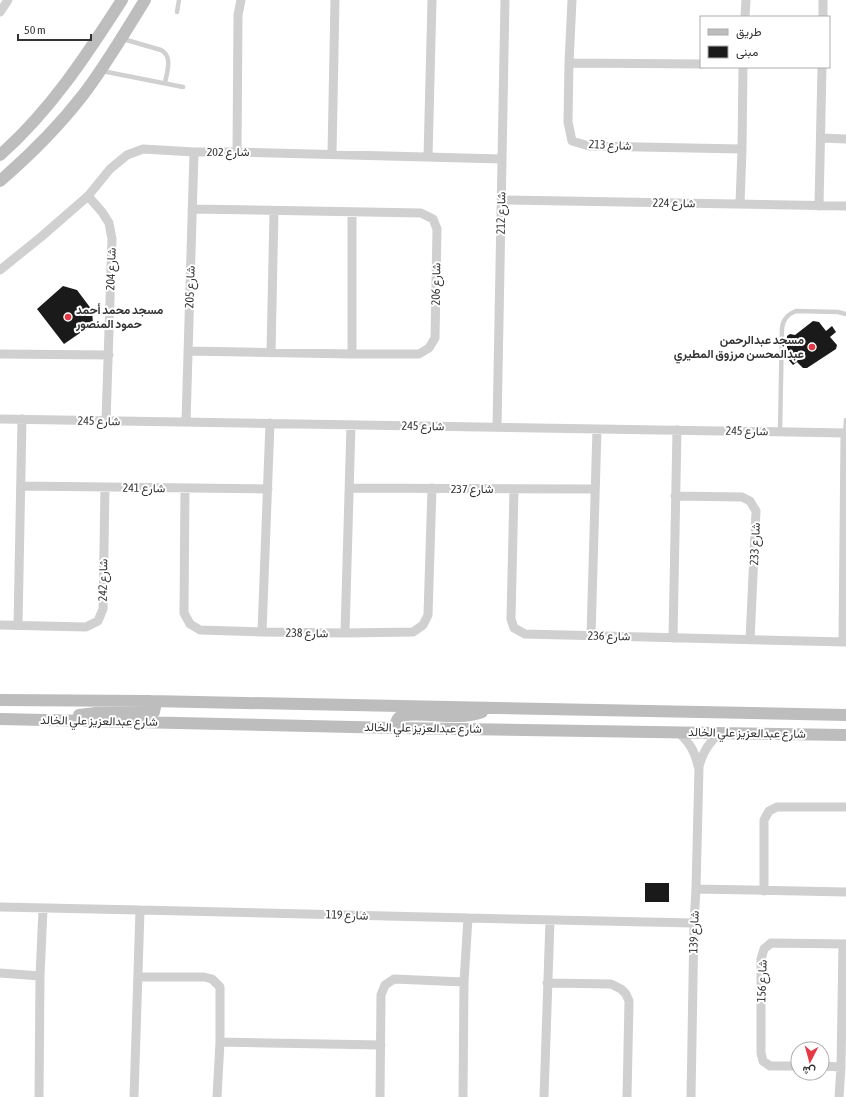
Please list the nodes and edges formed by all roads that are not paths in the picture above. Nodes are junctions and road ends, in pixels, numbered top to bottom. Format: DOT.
graph roads {
  1 [pos="8,0"];
  2 [pos="122,0"];
  3 [pos="145,0"];
  4 [pos="179,0"];
  5 [pos="241,0"];
  6 [pos="335,0"];
  7 [pos="432,0"];
  8 [pos="505,0"];
  9 [pos="572,0"];
  10 [pos="746,0"];
  11 [pos="824,0"];
  12 [pos="0,12"];
  13 [pos="177,12"];
  14 [pos="745,16"];
  15 [pos="823,16"];
  16 [pos="120,39"];
  17 [pos="569,63"];
  18 [pos="700,64"];
  19 [pos="743,68"];
  20 [pos="822,68"];
  21 [pos="101,71"];
  22 [pos="165,83"];
  23 [pos="183,87"];
  24 [pos="821,138"];
  25 [pos="846,138"];
  26 [pos="742,149"];
  27 [pos="194,152"];
  28 [pos="237,152"];
  29 [pos="332,154"];
  30 [pos="0,156"];
  31 [pos="428,157"];
  32 [pos="502,159"];
  33 [pos="0,181"];
  34 [pos="88,196"];
  35 [pos="502,200"];
  36 [pos="740,204"];
  37 [pos="819,206"];
  38 [pos="846,206"];
  39 [pos="192,209"];
  40 [pos="274,211"];
  41 [pos="352,212"];
  42 [pos="0,270"];
  43 [pos="846,314"];
  44 [pos="188,351"];
  45 [pos="271,353"];
  46 [pos="0,354"];
  47 [pos="352,354"];
  48 [pos="109,355"];
  49 [pos="0,419"];
  50 [pos="22,419"];
  51 [pos="846,420"];
  52 [pos="106,421"];
  53 [pos="186,422"];
  54 [pos="270,423"];
  55 [pos="352,425"];
  56 [pos="497,427"];
  57 [pos="597,428"];
  58 [pos="677,430"];
  59 [pos="780,431"];
  60 [pos="846,432"];
  61 [pos="21,486"];
  62 [pos="105,487"];
  63 [pos="185,488"];
  64 [pos="350,488"];
  65 [pos="432,488"];
  66 [pos="268,489"];
  67 [pos="514,489"];
  68 [pos="595,489"];
  69 [pos="675,496"];
  70 [pos="845,499"];
  71 [pos="0,625"];
  72 [pos="18,626"];
  73 [pos="262,632"];
  74 [pos="345,633"];
  75 [pos="591,636"];
  76 [pos="673,638"];
  77 [pos="750,640"];
  78 [pos="845,642"];
  79 [pos="0,700"];
  80 [pos="150,701"];
  81 [pos="492,708"];
  82 [pos="831,715"];
  83 [pos="846,715"];
  84 [pos="0,719"];
  85 [pos="60,720"];
  86 [pos="396,728"];
  87 [pos="678,732"];
  88 [pos="720,733"];
  89 [pos="830,735"];
  90 [pos="846,735"];
  91 [pos="699,767"];
  92 [pos="846,807"];
  93 [pos="696,889"];
  94 [pos="764,891"];
  95 [pos="846,892"];
  96 [pos="0,907"];
  97 [pos="43,909"];
  98 [pos="140,910"];
  99 [pos="468,918"];
  100 [pos="550,920"];
  101 [pos="694,923"];
  102 [pos="845,944"];
  103 [pos="0,973"];
  104 [pos="40,976"];
  105 [pos="138,977"];
  106 [pos="464,982"];
  107 [pos="547,983"];
  108 [pos="220,1042"];
  109 [pos="381,1045"];
  110 [pos="790,1066"];
  111 [pos="830,1066"];
  112 [pos="841,1067"];
  113 [pos="39,1097"];
  114 [pos="134,1097"];
  115 [pos="217,1097"];
  116 [pos="380,1097"];
  117 [pos="463,1097"];
  118 [pos="544,1097"];
  119 [pos="627,1097"];
  120 [pos="691,1097"];
  121 [pos="839,1097"];
  1 -- 12 [label="street"];
  2 -- 30 [label="street"];
  3 -- 16 [label="street"];
  4 -- 13 [label="lane"];
  5 -- 28 [label="street"];
  6 -- 29 [label="street"];
  7 -- 31 [label="street"];
  8 -- 32 [label="street, شارع 212"];
  9 -- 17 [label="street, شارع 213"];
  10 -- 14 [label="street"];
  11 -- 15 [label="street"];
  16 -- 21 [label="street"];
  16 -- 22 [label="lane"];
  17 -- 18 [label="street"];
  17 -- 26 [label="street, شارع 213"];
  19 -- 26 [label="street"];
  20 -- 24 [label="street"];
  21 -- 22 [label="lane"];
  21 -- 33 [label="street"];
  22 -- 23 [label="lane"];
  24 -- 25 [label="street"];
  24 -- 37 [label="street"];
  26 -- 36 [label="street"];
  27 -- 28 [label="street, شارع 202"];
  27 -- 34 [label="street, شارع 202"];
  27 -- 39 [label="street, شارع 205"];
  28 -- 29 [label="street, شارع 202"];
  29 -- 31 [label="street, شارع 202"];
  31 -- 32 [label="street, شارع 202"];
  32 -- 35 [label="street, شارع 212"];
  34 -- 42 [label="street, شارع 202"];
  34 -- 48 [label="street, شارع 204"];
  35 -- 36 [label="street, شارع 224"];
  35 -- 56 [label="street, شارع 212"];
  36 -- 37 [label="street, شارع 224"];
  37 -- 38 [label="street, شارع 224"];
  39 -- 40 [label="street, شارع 206"];
  39 -- 44 [label="street, شارع 205"];
  40 -- 41 [label="street, شارع 206"];
  40 -- 45 [label="street"];
  41 -- 47 [label="street"];
  41 -- 47 [label="street, شارع 206"];
  43 -- 59 [label="lane"];
  44 -- 45 [label="street, شارع 206"];
  44 -- 53 [label="street, شارع 205"];
  45 -- 47 [label="street, شارع 206"];
  46 -- 48 [label="street"];
  48 -- 52 [label="street, شارع 204"];
  49 -- 50 [label="street, شارع 245"];
  50 -- 52 [label="street, شارع 245"];
  50 -- 61 [label="street"];
  51 -- 60 [label="lane"];
  52 -- 53 [label="street, شارع 245"];
  53 -- 54 [label="street, شارع 245"];
  54 -- 55 [label="street, شارع 245"];
  54 -- 66 [label="street"];
  55 -- 56 [label="street, شارع 245"];
  55 -- 64 [label="street"];
  56 -- 57 [label="street, شارع 245"];
  57 -- 58 [label="street, شارع 245"];
  57 -- 68 [label="street"];
  58 -- 59 [label="street, شارع 245"];
  58 -- 69 [label="street"];
  59 -- 60 [label="street, شارع 245"];
  60 -- 70 [label="street"];
  61 -- 62 [label="street, شارع 241"];
  61 -- 72 [label="street"];
  62 -- 63 [label="street, شارع 241"];
  62 -- 72 [label="street, شارع 242"];
  63 -- 66 [label="street, شارع 241"];
  63 -- 73 [label="street, شارع 238"];
  64 -- 65 [label="street, شارع 237"];
  64 -- 74 [label="street"];
  65 -- 67 [label="street, شارع 237"];
  65 -- 74 [label="street, شارع 238"];
  66 -- 73 [label="street"];
  67 -- 68 [label="street, شارع 237"];
  67 -- 75 [label="street, شارع 236"];
  68 -- 75 [label="street"];
  69 -- 76 [label="street"];
  69 -- 77 [label="street, شارع 233"];
  70 -- 78 [label="street"];
  71 -- 72 [label="street, شارع 242"];
  73 -- 74 [label="street, شارع 238"];
  75 -- 76 [label="street, شارع 236"];
  76 -- 77 [label="street, شارع 236"];
  77 -- 78 [label="street, شارع 236"];
  79 -- 80 [label="street, شارع عبدالعزيز علي الخالد"];
  80 -- 81 [label="street, شارع عبدالعزيز علي الخالد"];
  80 -- 85 [label="street"];
  81 -- 82 [label="street, شارع عبدالعزيز علي الخالد"];
  81 -- 86 [label="street"];
  82 -- 83 [label="street, شارع عبدالعزيز علي الخالد"];
  82 -- 89 [label="street"];
  84 -- 85 [label="street, شارع عبدالعزيز علي الخالد"];
  85 -- 86 [label="street, شارع عبدالعزيز علي الخالد"];
  86 -- 87 [label="street, شارع عبدالعزيز علي الخالد"];
  87 -- 88 [label="street, شارع عبدالعزيز علي الخالد"];
  87 -- 91 [label="street, شارع 139"];
  88 -- 89 [label="street, شارع عبدالعزيز علي الخالد"];
  88 -- 91 [label="street, شارع 139"];
  89 -- 90 [label="street, شارع عبدالعزيز علي الخالد"];
  91 -- 93 [label="street, شارع 139"];
  92 -- 94 [label="street"];
  93 -- 94 [label="street"];
  93 -- 101 [label="street, شارع 139"];
  94 -- 95 [label="street"];
  96 -- 97 [label="street, شارع 119"];
  97 -- 98 [label="street, شارع 119"];
  97 -- 104 [label="street"];
  98 -- 99 [label="street, شارع 119"];
  98 -- 105 [label="street"];
  99 -- 100 [label="street, شارع 119"];
  99 -- 106 [label="street"];
  100 -- 101 [label="street, شارع 119"];
  100 -- 107 [label="street"];
  101 -- 120 [label="street, شارع 139"];
  102 -- 110 [label="street, شارع 156"];
  102 -- 112 [label="street"];
  103 -- 104 [label="street"];
  104 -- 113 [label="street"];
  105 -- 108 [label="street"];
  105 -- 114 [label="street"];
  106 -- 109 [label="street"];
  106 -- 117 [label="street"];
  107 -- 118 [label="street"];
  107 -- 119 [label="street"];
  108 -- 109 [label="street"];
  108 -- 115 [label="street"];
  109 -- 116 [label="street"];
  111 -- 112 [label="street"];
  112 -- 121 [label="street"];
}
